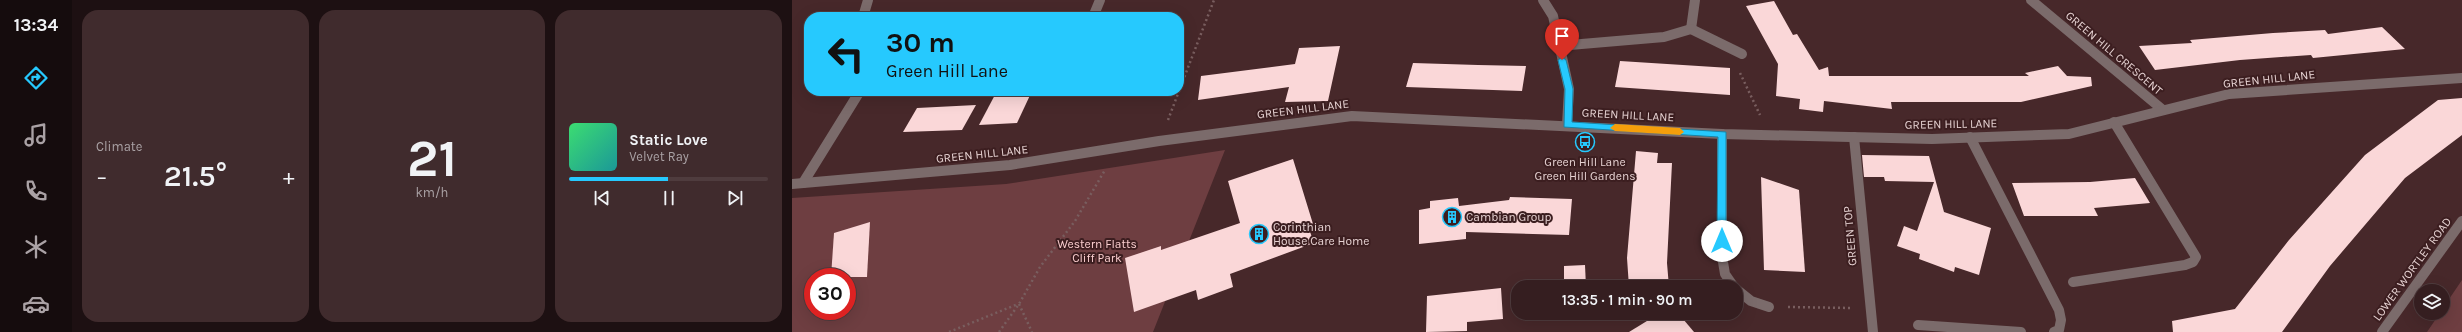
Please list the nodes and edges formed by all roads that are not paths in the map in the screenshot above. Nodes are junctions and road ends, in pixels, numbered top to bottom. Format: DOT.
graph roads {
  1 [pos="868,0"];
  2 [pos="1100,0"];
  3 [pos="1542,0"];
  4 [pos="1695,0"];
  5 [pos="2031,0"];
  6 [pos="864,12"];
  7 [pos="1095,12"];
  8 [pos="1691,29"];
  9 [pos="1558,46"];
  10 [pos="1742,54"];
  11 [pos="2462,78"];
  12 [pos="857,96"];
  13 [pos="2163,110"];
  14 [pos="2114,122"];
  15 [pos="1567,125"];
  16 [pos="1722,134"];
  17 [pos="1854,137"];
  18 [pos="1970,137"];
  19 [pos="803,183"];
  20 [pos="792,184"];
  21 [pos="2462,221"];
  22 [pos="1729,280"];
  23 [pos="2073,282"];
  24 [pos="1743,295"];
  25 [pos="1769,306"];
  26 [pos="1918,325"];
  27 [pos="1873,332"];
  28 [pos="2021,332"];
  29 [pos="2054,332"];
  30 [pos="2382,332"];
  1 -- 6 [label="street"];
  2 -- 7 [label="street"];
  3 -- 9 [label="street"];
  4 -- 8 [label="street"];
  5 -- 13 [label="street, GREEN HILL CRESCENT"];
  8 -- 9 [label="street"];
  8 -- 10 [label="street"];
  9 -- 15 [label="street"];
  11 -- 13 [label="street, GREEN HILL LANE"];
  12 -- 19 [label="street"];
  13 -- 14 [label="street, GREEN HILL LANE"];
  14 -- 18 [label="street, GREEN HILL LANE"];
  14 -- 23 [label="street"];
  15 -- 16 [label="street, GREEN HILL LANE"];
  15 -- 19 [label="street, GREEN HILL LANE"];
  16 -- 17 [label="street, GREEN HILL LANE"];
  16 -- 22 [label="street"];
  17 -- 18 [label="street, GREEN HILL LANE"];
  17 -- 27 [label="street, GREEN TOP"];
  18 -- 29 [label="street"];
  19 -- 20 [label="street, GREEN HILL LANE"];
  21 -- 30 [label="street, LOWER WORTLEY ROAD"];
  24 -- 25 [label="street"];
  26 -- 28 [label="street"];
}
